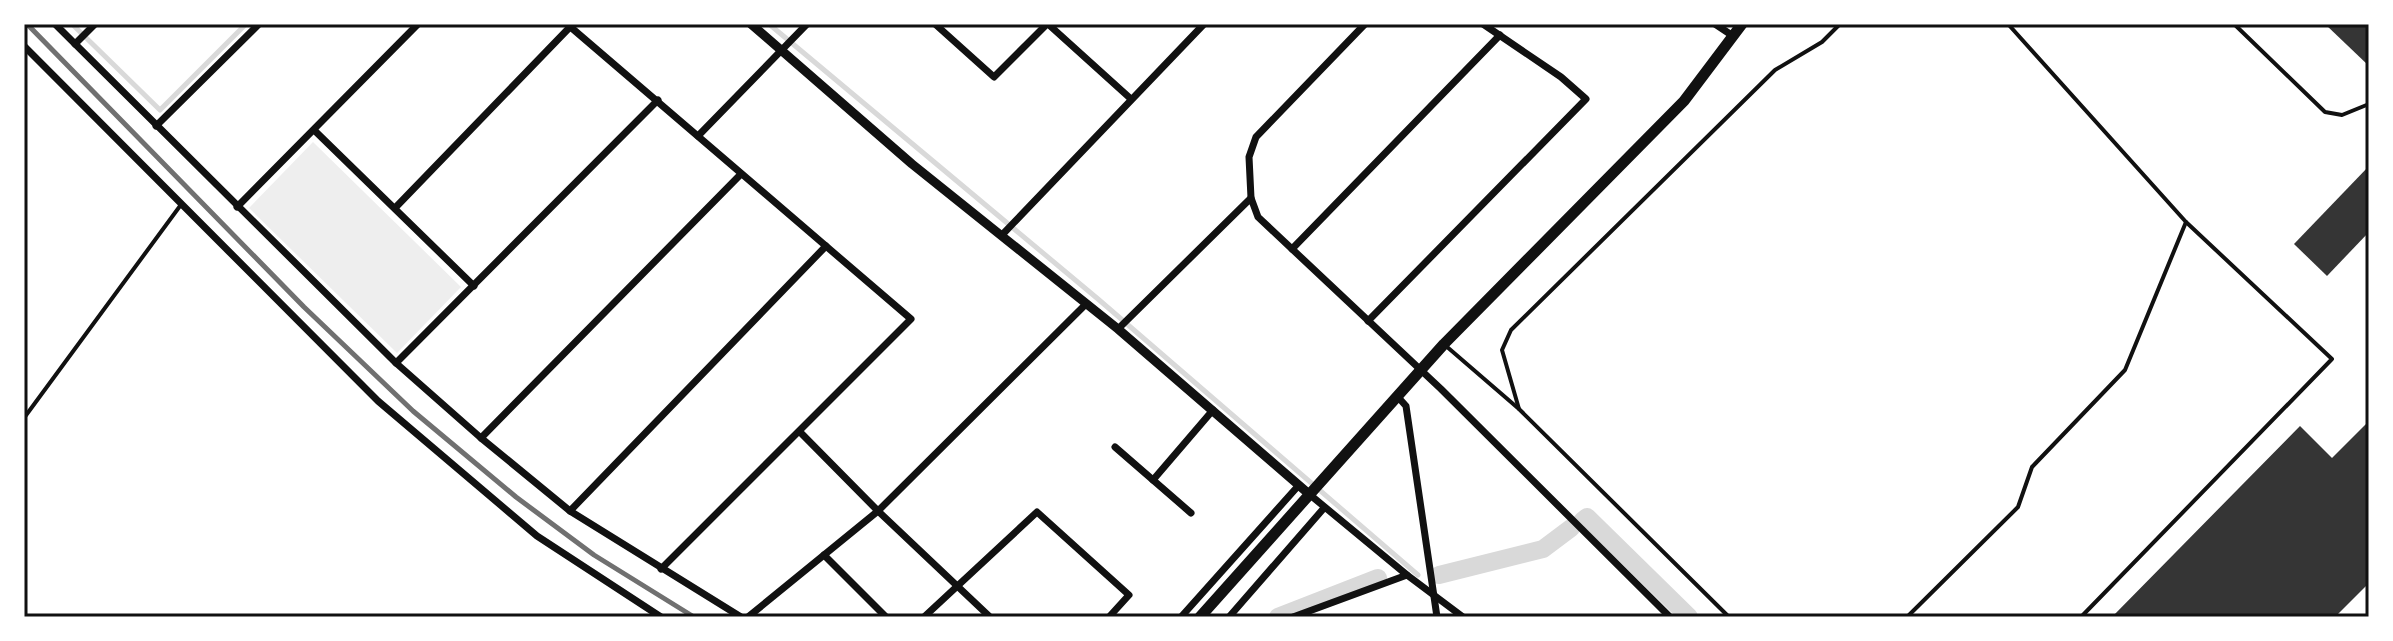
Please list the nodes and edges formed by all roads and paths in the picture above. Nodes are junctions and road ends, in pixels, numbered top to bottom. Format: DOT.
graph roads {
  1 [pos="55,24"];
  2 [pos="95,24"];
  3 [pos="259,24"];
  4 [pos="418,24"];
  5 [pos="751,24"];
  6 [pos="807,24"];
  7 [pos="935,24"];
  8 [pos="1048,24"];
  9 [pos="1204,24"];
  10 [pos="1365,24"];
  11 [pos="1483,24"];
  12 [pos="1715,24"];
  13 [pos="1742,24"];
  14 [pos="1840,24"];
  15 [pos="2008,24"];
  16 [pos="2234,24"];
  17 [pos="568,25"];
  18 [pos="1500,35"];
  19 [pos="1733,36"];
  20 [pos="75,44"];
  21 [pos="24,46"];
  22 [pos="781,50"];
  23 [pos="1131,99"];
  24 [pos="658,100"];
  25 [pos="2369,104"];
  26 [pos="156,126"];
  27 [pos="314,130"];
  28 [pos="698,136"];
  29 [pos="741,174"];
  30 [pos="1251,198"];
  31 [pos="180,206"];
  32 [pos="237,207"];
  33 [pos="395,208"];
  34 [pos="2186,222"];
  35 [pos="1002,235"];
  36 [pos="826,246"];
  37 [pos="1292,249"];
  38 [pos="474,286"];
  39 [pos="1086,304"];
  40 [pos="1368,321"];
  41 [pos="1118,329"];
  42 [pos="1444,344"];
  43 [pos="396,363"];
  44 [pos="1419,372"];
  45 [pos="1397,396"];
  46 [pos="1519,409"];
  47 [pos="1213,410"];
  48 [pos="24,418"];
  49 [pos="800,432"];
  50 [pos="481,438"];
  51 [pos="1115,447"];
  52 [pos="1153,480"];
  53 [pos="1299,485"];
  54 [pos="1309,494"];
  55 [pos="1324,508"];
  56 [pos="570,511"];
  57 [pos="878,511"];
  58 [pos="1191,513"];
  59 [pos="824,555"];
  60 [pos="661,569"];
  61 [pos="1407,575"];
  62 [pos="958,587"];
  63 [pos="1433,596"];
  64 [pos="661,617"];
  65 [pos="741,617"];
  66 [pos="748,617"];
  67 [pos="886,617"];
  68 [pos="924,617"];
  69 [pos="990,617"];
  70 [pos="1109,617"];
  71 [pos="1181,617"];
  72 [pos="1200,617"];
  73 [pos="1229,617"];
  74 [pos="1293,617"];
  75 [pos="1437,617"];
  76 [pos="1463,617"];
  77 [pos="1670,617"];
  78 [pos="1729,617"];
  79 [pos="1907,617"];
  80 [pos="2081,617"];
  1 -- 20 [label="street"];
  2 -- 20 [label="street"];
  3 -- 26 [label="street"];
  4 -- 27 [label="street"];
  5 -- 22 [label="street"];
  6 -- 22 [label="street"];
  7 -- 8 [label="street"];
  8 -- 23 [label="street"];
  9 -- 23 [label="street"];
  10 -- 30 [label="street"];
  11 -- 18 [label="street"];
  12 -- 19 [label="street"];
  13 -- 19 [label="main road"];
  14 -- 46 [label="lane"];
  15 -- 34 [label="lane"];
  16 -- 25 [label="lane"];
  17 -- 24 [label="street"];
  17 -- 33 [label="street"];
  18 -- 37 [label="street"];
  18 -- 40 [label="street"];
  19 -- 42 [label="main road"];
  20 -- 26 [label="street"];
  21 -- 31 [label="street"];
  22 -- 28 [label="street"];
  22 -- 35 [label="street"];
  23 -- 35 [label="street"];
  24 -- 28 [label="street"];
  24 -- 38 [label="street"];
  26 -- 32 [label="street"];
  27 -- 32 [label="street"];
  27 -- 33 [label="street"];
  28 -- 29 [label="street"];
  29 -- 36 [label="street"];
  29 -- 50 [label="street"];
  30 -- 37 [label="street"];
  30 -- 41 [label="street"];
  31 -- 48 [label="lane"];
  31 -- 64 [label="street"];
  32 -- 43 [label="street"];
  33 -- 38 [label="street"];
  34 -- 79 [label="lane"];
  34 -- 80 [label="lane"];
  35 -- 39 [label="street"];
  36 -- 49 [label="street"];
  36 -- 56 [label="street"];
  37 -- 40 [label="street"];
  38 -- 43 [label="street"];
  39 -- 41 [label="street"];
  39 -- 57 [label="street"];
  40 -- 44 [label="street"];
  41 -- 47 [label="street"];
  42 -- 44 [label="main road"];
  42 -- 46 [label="lane"];
  43 -- 50 [label="street"];
  44 -- 45 [label="main road"];
  44 -- 77 [label="street"];
  45 -- 54 [label="main road"];
  45 -- 63 [label="street"];
  46 -- 78 [label="lane"];
  47 -- 52 [label="street"];
  47 -- 53 [label="street"];
  49 -- 57 [label="street"];
  49 -- 60 [label="street"];
  50 -- 56 [label="street"];
  51 -- 52 [label="street"];
  52 -- 58 [label="street"];
  53 -- 54 [label="street"];
  53 -- 71 [label="street"];
  54 -- 55 [label="street"];
  54 -- 72 [label="main road"];
  55 -- 61 [label="street"];
  55 -- 73 [label="street"];
  56 -- 60 [label="street"];
  57 -- 59 [label="street"];
  57 -- 62 [label="street"];
  59 -- 66 [label="street"];
  59 -- 67 [label="street"];
  60 -- 65 [label="street"];
  61 -- 63 [label="street"];
  61 -- 74 [label="street"];
  62 -- 68 [label="street"];
  62 -- 69 [label="street"];
  62 -- 70 [label="street"];
  63 -- 75 [label="street"];
  63 -- 76 [label="street"];
}
